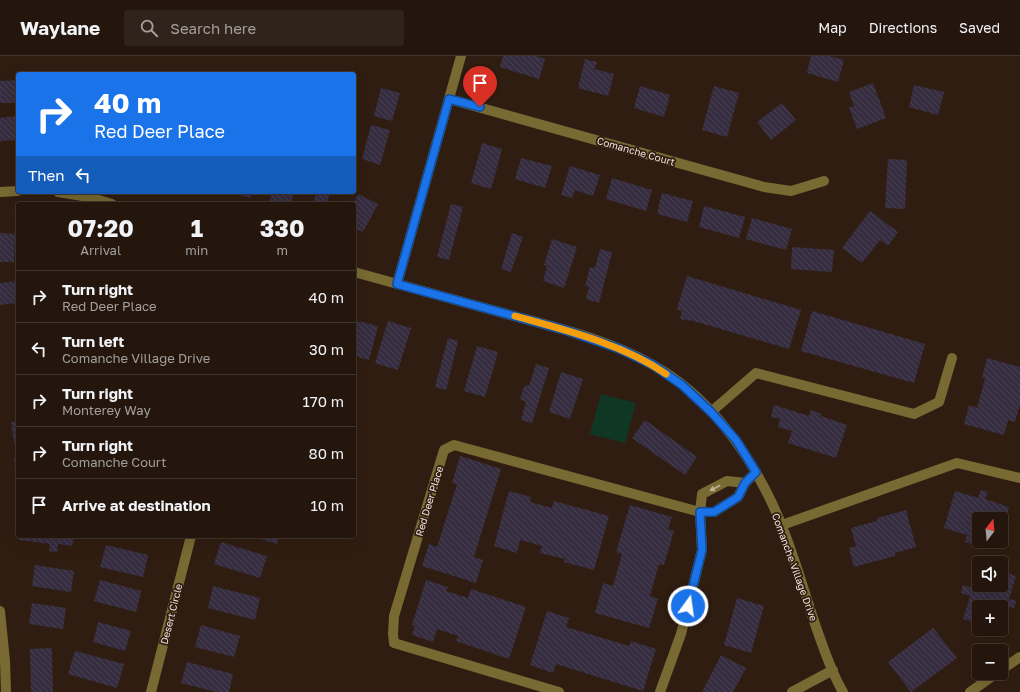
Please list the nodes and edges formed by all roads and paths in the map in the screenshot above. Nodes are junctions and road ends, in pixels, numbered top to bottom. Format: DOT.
graph roads {
  1 [pos="461,56"];
  2 [pos="449,99"];
  3 [pos="824,181"];
  4 [pos="16,191"];
  5 [pos="0,192"];
  6 [pos="70,194"];
  7 [pos="105,202"];
  8 [pos="356,273"];
  9 [pos="397,284"];
  10 [pos="952,358"];
  11 [pos="711,412"];
  12 [pos="756,472"];
  13 [pos="1020,478"];
  14 [pos="745,483"];
  15 [pos="700,512"];
  16 [pos="782,525"];
  17 [pos="190,538"];
  18 [pos="0,611"];
  19 [pos="1020,657"];
  20 [pos="2,661"];
  21 [pos="1008,665"];
  22 [pos="833,670"];
  23 [pos="987,680"];
  24 [pos="6,692"];
  25 [pos="151,692"];
  26 [pos="559,692"];
  27 [pos="660,692"];
  28 [pos="792,692"];
  29 [pos="843,692"];
  30 [pos="970,692"];
  1 -- 2 [label="street"];
  2 -- 3 [label="street, Comanche Court"];
  2 -- 9 [label="street"];
  4 -- 5 [label="street"];
  6 -- 7 [label="street"];
  8 -- 9 [label="street, Comanche Village Drive"];
  9 -- 11 [label="street, Comanche Village Drive"];
  10 -- 11 [label="street"];
  11 -- 12 [label="street, Comanche Village Drive"];
  12 -- 14 [label="street, Red Deer Place"];
  12 -- 16 [label="street, Comanche Village Drive"];
  13 -- 16 [label="street"];
  14 -- 15 [label="street, Red Deer Place"];
  14 -- 15 [label="street, one-way"];
  15 -- 26 [label="street, Red Deer Place"];
  15 -- 27 [label="street"];
  16 -- 22 [label="street, Comanche Village Drive"];
  17 -- 25 [label="street, Desert Circle"];
  18 -- 20 [label="street"];
  19 -- 21 [label="street"];
  20 -- 24 [label="street"];
  22 -- 28 [label="street"];
  22 -- 29 [label="street, Comanche Village Drive"];
  23 -- 30 [label="street"];
}
